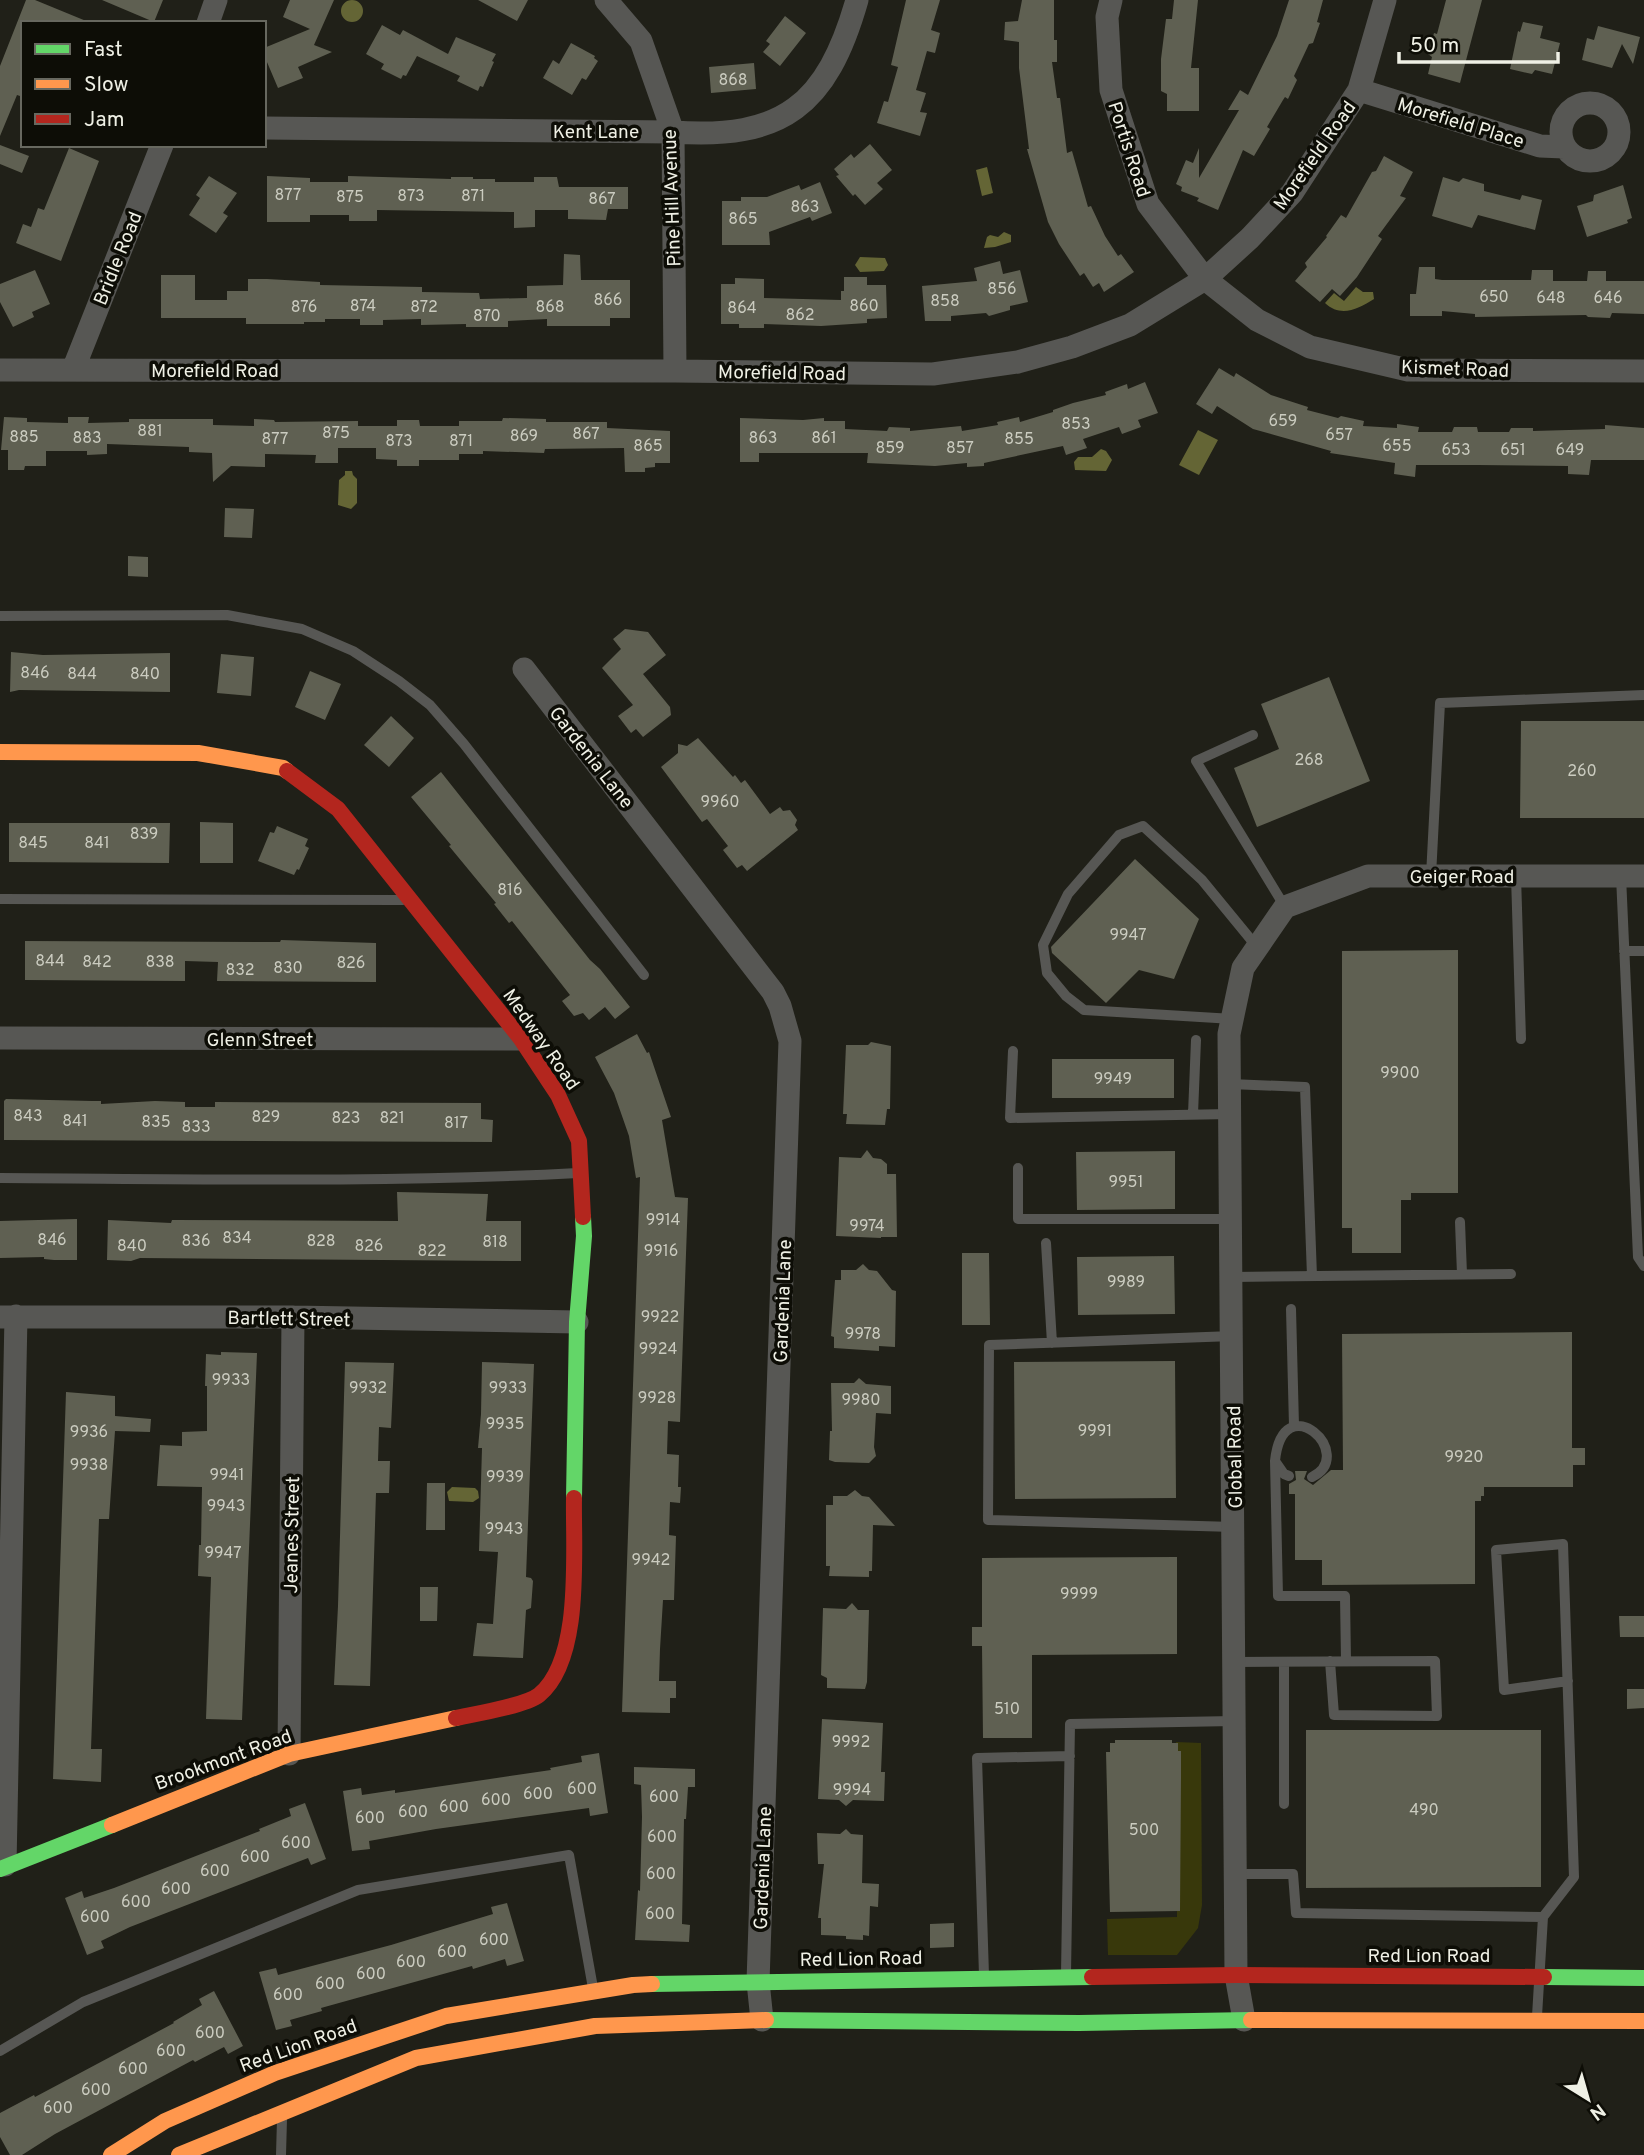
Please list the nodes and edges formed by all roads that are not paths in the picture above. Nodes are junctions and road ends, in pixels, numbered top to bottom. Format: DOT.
graph roads {
  1 [pos="216,0"];
  2 [pos="606,0"];
  3 [pos="857,0"];
  4 [pos="1111,0"];
  5 [pos="1385,0"];
  6 [pos="209,21"];
  7 [pos="1359,90"];
  8 [pos="266,128"];
  9 [pos="673,132"];
  10 [pos="161,147"];
  11 [pos="1564,147"];
  12 [pos="1205,279"];
  13 [pos="0,370"];
  14 [pos="73,370"];
  15 [pos="675,371"];
  16 [pos="1644,371"];
  17 [pos="0,616"];
  18 [pos="524,669"];
  19 [pos="1644,695"];
  20 [pos="1254,734"];
  21 [pos="0,752"];
  22 [pos="1431,876"];
  23 [pos="1516,876"];
  24 [pos="1620,876"];
  25 [pos="1644,876"];
  26 [pos="0,899"];
  27 [pos="411,900"];
  28 [pos="1285,907"];
  29 [pos="1257,947"];
  30 [pos="1624,951"];
  31 [pos="1644,951"];
  32 [pos="644,975"];
  33 [pos="1233,1019"];
  34 [pos="0,1038"];
  35 [pos="1521,1039"];
  36 [pos="521,1040"];
  37 [pos="1196,1040"];
  38 [pos="1013,1051"];
  39 [pos="1230,1084"];
  40 [pos="1193,1114"];
  41 [pos="1230,1114"];
  42 [pos="1018,1168"];
  43 [pos="581,1173"];
  44 [pos="0,1178"];
  45 [pos="1231,1219"];
  46 [pos="1460,1222"];
  47 [pos="1046,1244"];
  48 [pos="1644,1266"];
  49 [pos="1462,1274"];
  50 [pos="1511,1274"];
  51 [pos="1312,1276"];
  52 [pos="1232,1277"];
  53 [pos="1291,1309"];
  54 [pos="8,1317"];
  55 [pos="293,1317"];
  56 [pos="577,1322"];
  57 [pos="1233,1336"];
  58 [pos="1052,1343"];
  59 [pos="1294,1426"];
  60 [pos="1275,1461"];
  61 [pos="1289,1476"];
  62 [pos="1312,1477"];
  63 [pos="1234,1527"];
  64 [pos="1330,1661"];
  65 [pos="1346,1661"];
  66 [pos="1235,1662"];
  67 [pos="1284,1662"];
  68 [pos="1568,1681"];
  69 [pos="547,1686"];
  70 [pos="1236,1721"];
  71 [pos="289,1754"];
  72 [pos="1070,1756"];
  73 [pos="1284,1804"];
  74 [pos="3,1867"];
  75 [pos="1236,1874"];
  76 [pos="1543,1917"];
  77 [pos="1236,1975"];
  78 [pos="1066,1977"];
  79 [pos="1538,1977"];
  80 [pos="984,1978"];
  81 [pos="1644,1978"];
  82 [pos="758,1982"];
  83 [pos="594,2009"];
  84 [pos="762,2020"];
  85 [pos="1244,2020"];
  86 [pos="1536,2021"];
  87 [pos="1644,2021"];
  88 [pos="0,2051"];
  89 [pos="282,2113"];
  90 [pos="111,2155"];
  91 [pos="179,2155"];
  92 [pos="281,2155"];
  1 -- 6 [label="street"];
  2 -- 9 [label="street, Pine Hill Avenue"];
  3 -- 9 [label="street, Kent Lane"];
  4 -- 12 [label="street, Portis Road"];
  5 -- 7 [label="street, Morefield Road"];
  7 -- 11 [label="street, Morefield Place"];
  7 -- 12 [label="street, Morefield Road"];
  8 -- 9 [label="street, Kent Lane"];
  9 -- 15 [label="street, Pine Hill Avenue"];
  10 -- 14 [label="street, Bridle Road"];
  12 -- 15 [label="street, Morefield Road"];
  12 -- 16 [label="street, Kismet Road"];
  13 -- 14 [label="street, Morefield Road"];
  14 -- 15 [label="street, Morefield Road"];
  17 -- 32 [label="lane"];
  18 -- 82 [label="street, Gardenia Lane"];
  19 -- 22 [label="lane"];
  20 -- 28 [label="lane"];
  21 -- 27 [label="main road, Medway Road"];
  22 -- 23 [label="street, Geiger Road"];
  22 -- 28 [label="street, Geiger Road"];
  23 -- 24 [label="street, Geiger Road"];
  23 -- 35 [label="lane"];
  24 -- 25 [label="street, Geiger Road"];
  24 -- 30 [label="lane"];
  26 -- 27 [label="lane"];
  27 -- 36 [label="main road, Medway Road"];
  28 -- 29 [label="street, Global Road"];
  29 -- 33 [label="street, Global Road"];
  29 -- 33 [label="lane"];
  30 -- 31 [label="lane"];
  30 -- 48 [label="lane"];
  33 -- 39 [label="street, Global Road"];
  34 -- 36 [label="street, Glenn Street"];
  36 -- 43 [label="main road, Medway Road"];
  37 -- 40 [label="lane"];
  38 -- 40 [label="lane"];
  39 -- 41 [label="street, Global Road"];
  39 -- 51 [label="lane"];
  40 -- 41 [label="lane"];
  41 -- 45 [label="street, Global Road"];
  42 -- 45 [label="lane"];
  43 -- 44 [label="lane"];
  43 -- 56 [label="main road, Medway Road"];
  45 -- 52 [label="street, Global Road"];
  46 -- 49 [label="lane"];
  47 -- 58 [label="lane"];
  49 -- 50 [label="lane"];
  49 -- 51 [label="lane"];
  51 -- 52 [label="lane"];
  52 -- 57 [label="street, Global Road"];
  53 -- 59 [label="lane"];
  54 -- 55 [label="street, Bartlett Street"];
  54 -- 74 [label="street"];
  55 -- 56 [label="street, Bartlett Street"];
  55 -- 71 [label="street, Jeanes Street"];
  56 -- 69 [label="main road, Medway Road"];
  57 -- 58 [label="lane"];
  57 -- 63 [label="street, Global Road"];
  58 -- 63 [label="lane"];
  59 -- 60 [label="lane"];
  59 -- 62 [label="lane"];
  60 -- 61 [label="lane"];
  60 -- 65 [label="lane"];
  63 -- 66 [label="street, Global Road"];
  64 -- 65 [label="lane"];
  64 -- 65 [label="lane"];
  64 -- 67 [label="lane"];
  66 -- 67 [label="lane"];
  66 -- 70 [label="street, Global Road"];
  67 -- 73 [label="lane"];
  68 -- 68 [label="lane"];
  68 -- 76 [label="lane"];
  69 -- 71 [label="main road, Brookmont Road"];
  70 -- 72 [label="lane"];
  70 -- 75 [label="street, Global Road"];
  71 -- 74 [label="main road, Brookmont Road"];
  72 -- 78 [label="lane"];
  72 -- 80 [label="lane"];
  75 -- 76 [label="lane"];
  75 -- 77 [label="street, Global Road"];
  76 -- 79 [label="lane"];
  77 -- 78 [label="main road, Red Lion Road"];
  77 -- 79 [label="main road, Red Lion Road"];
  77 -- 85 [label="street, Global Road"];
  78 -- 80 [label="main road, Red Lion Road"];
  79 -- 81 [label="main road, Red Lion Road"];
  79 -- 86 [label="lane"];
  80 -- 82 [label="main road, Red Lion Road"];
  82 -- 83 [label="main road, Red Lion Road"];
  82 -- 84 [label="street, Gardenia Lane"];
  83 -- 84 [label="main road, Red Lion Road"];
  83 -- 88 [label="lane"];
  83 -- 89 [label="main road, Red Lion Road"];
  83 -- 90 [label="main road, Red Lion Road"];
  84 -- 85 [label="main road, Red Lion Road"];
  85 -- 86 [label="main road, Red Lion Road"];
  86 -- 87 [label="main road, Red Lion Road"];
  89 -- 91 [label="main road, Red Lion Road"];
  89 -- 92 [label="lane"];
}
